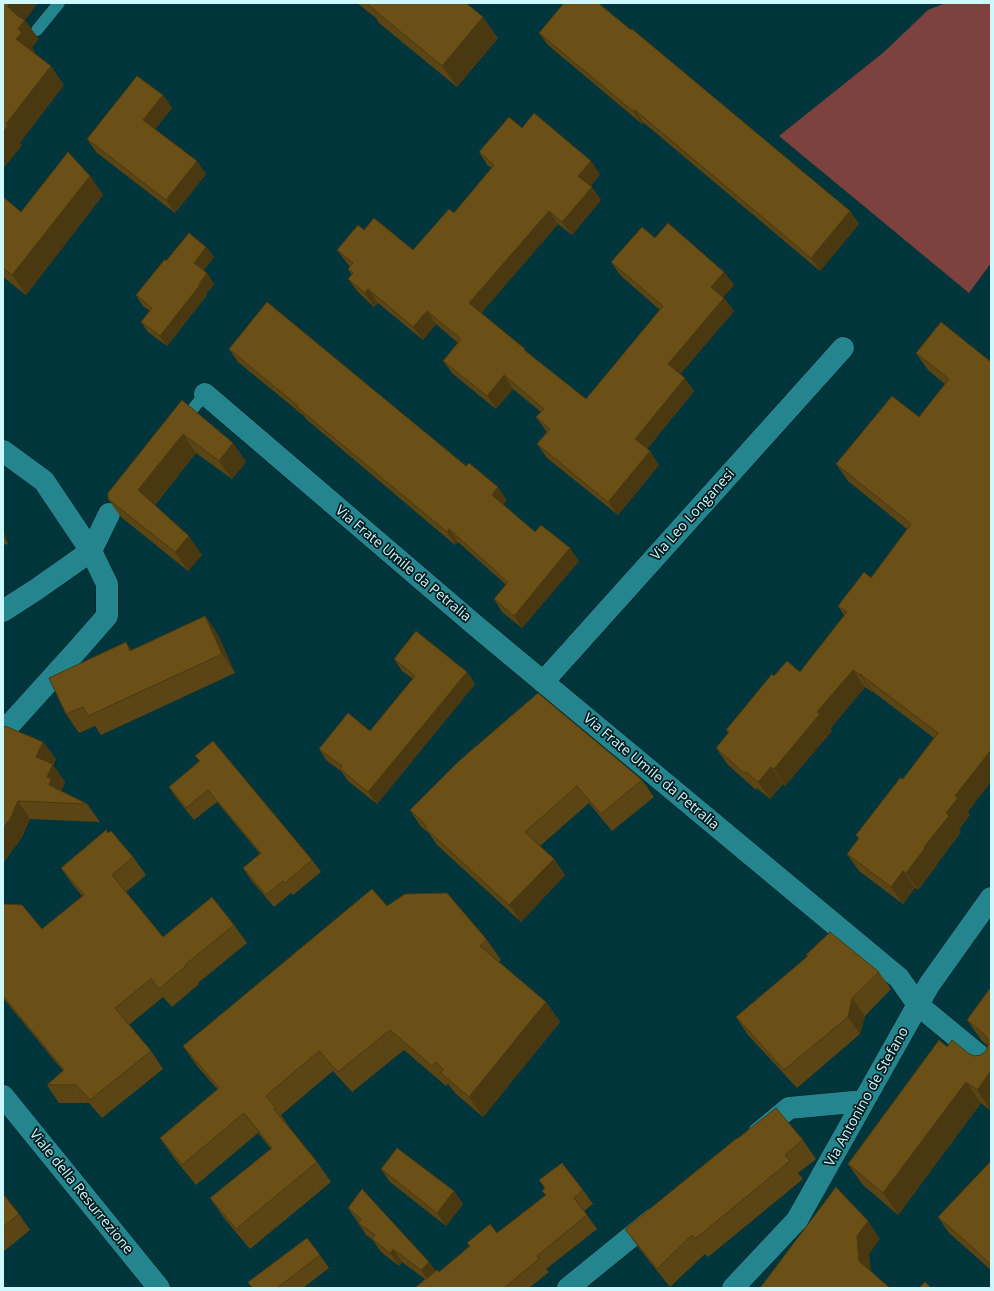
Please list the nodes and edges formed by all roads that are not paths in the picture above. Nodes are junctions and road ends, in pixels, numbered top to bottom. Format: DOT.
graph roads {
  1 [pos="59,3"];
  2 [pos="37,30"];
  3 [pos="843,348"];
  4 [pos="205,394"];
  5 [pos="176,430"];
  6 [pos="3,451"];
  7 [pos="114,508"];
  8 [pos="91,551"];
  9 [pos="3,610"];
  10 [pos="543,682"];
  11 [pos="3,732"];
  12 [pos="991,898"];
  13 [pos="918,1005"];
  14 [pos="991,1065"];
  15 [pos="3,1096"];
  16 [pos="864,1101"];
  17 [pos="746,1143"];
  18 [pos="666,1208"];
  19 [pos="159,1288"];
  20 [pos="568,1288"];
  21 [pos="733,1288"];
  1 -- 2 [label="lane"];
  3 -- 10 [label="street, Via Leo Longanesi"];
  4 -- 5 [label="lane, Via Frate Umile da Petralia"];
  4 -- 10 [label="street, Via Frate Umile da Petralia"];
  6 -- 8 [label="street"];
  7 -- 8 [label="street"];
  8 -- 9 [label="street"];
  8 -- 11 [label="street"];
  10 -- 13 [label="street, Via Frate Umile da Petralia"];
  12 -- 13 [label="street, Via Antonino de Stefano"];
  13 -- 14 [label="street, Via Frate Umile da Petralia"];
  13 -- 16 [label="street, Via Antonino de Stefano"];
  15 -- 19 [label="street, Viale della Resurrezione"];
  16 -- 17 [label="street"];
  16 -- 21 [label="street, Via Antonino de Stefano"];
  18 -- 20 [label="street"];
}
